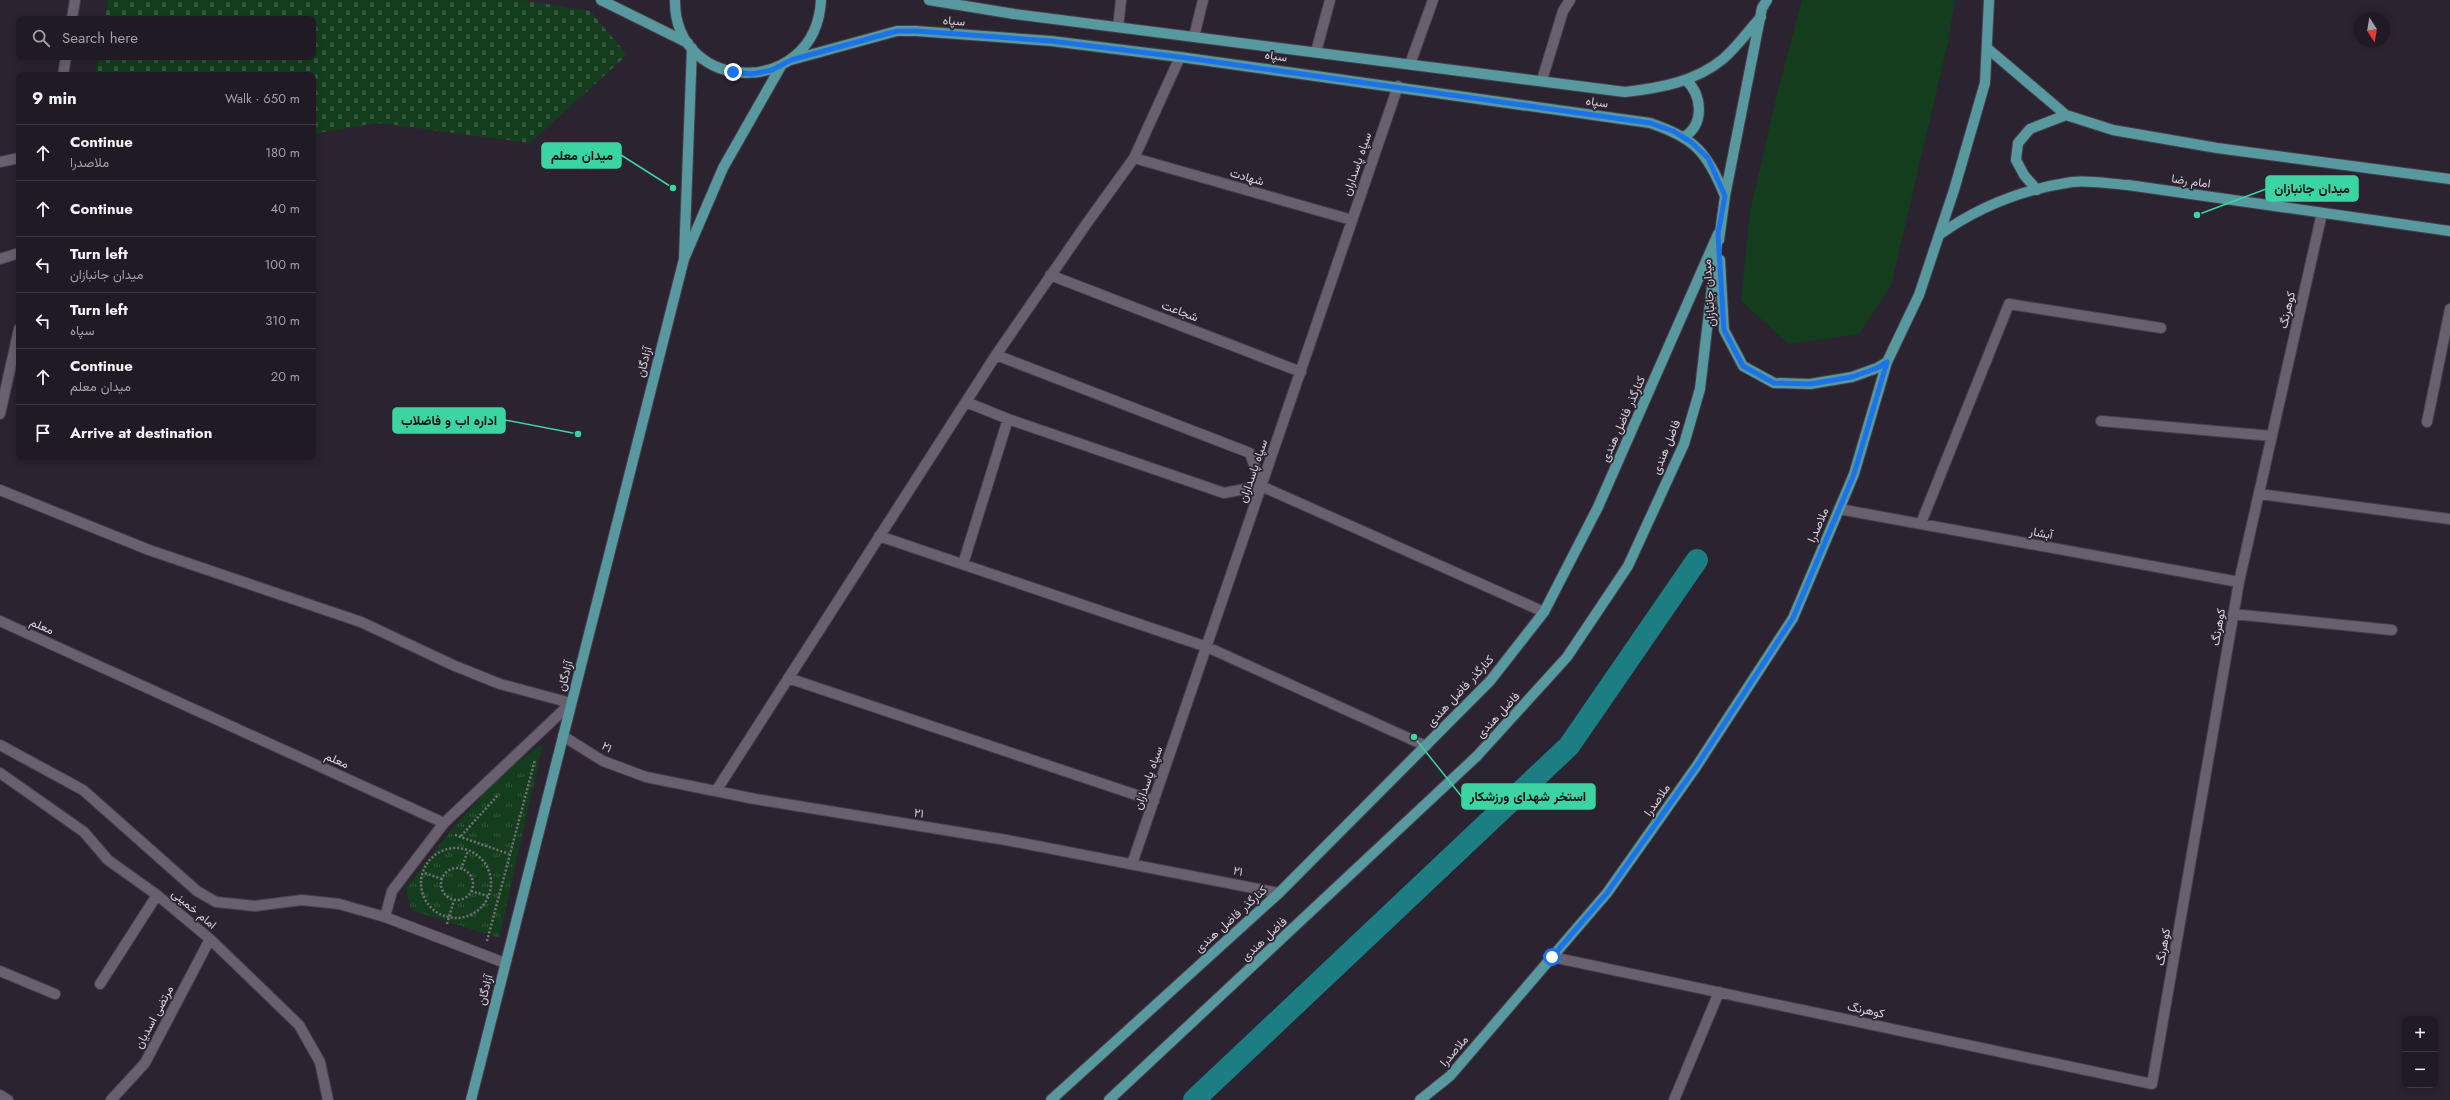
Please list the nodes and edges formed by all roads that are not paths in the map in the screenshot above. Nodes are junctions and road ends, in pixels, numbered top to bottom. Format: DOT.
graph roads {
  1 [pos="75,0"];
  2 [pos="601,0"];
  3 [pos="675,0"];
  4 [pos="821,0"];
  5 [pos="929,0"];
  6 [pos="1121,0"];
  7 [pos="1203,0"];
  8 [pos="1330,0"];
  9 [pos="1433,0"];
  10 [pos="1570,0"];
  11 [pos="1767,0"];
  12 [pos="1989,0"];
  13 [pos="72,16"];
  14 [pos="1761,17"];
  15 [pos="1118,27"];
  16 [pos="1194,37"];
  17 [pos="690,45"];
  18 [pos="1987,48"];
  19 [pos="1316,52"];
  20 [pos="1180,57"];
  21 [pos="66,60"];
  22 [pos="791,60"];
  23 [pos="1410,64"];
  24 [pos="781,66"];
  25 [pos="64,72"];
  26 [pos="1542,80"];
  27 [pos="1686,80"];
  28 [pos="1398,86"];
  29 [pos="2066,115"];
  30 [pos="1684,137"];
  31 [pos="1134,158"];
  32 [pos="16,159"];
  33 [pos="0,162"];
  34 [pos="2450,179"];
  35 [pos="2037,190"];
  36 [pos="1725,196"];
  37 [pos="2322,213"];
  38 [pos="1352,220"];
  39 [pos="2450,231"];
  40 [pos="1718,234"];
  41 [pos="1939,235"];
  42 [pos="16,254"];
  43 [pos="0,259"];
  44 [pos="684,259"];
  45 [pos="1050,275"];
  46 [pos="2450,309"];
  47 [pos="2161,328"];
  48 [pos="16,343"];
  49 [pos="996,355"];
  50 [pos="1887,362"];
  51 [pos="1301,372"];
  52 [pos="966,402"];
  53 [pos="0,414"];
  54 [pos="1008,419"];
  55 [pos="2101,421"];
  56 [pos="2427,422"];
  57 [pos="2272,436"];
  58 [pos="1261,486"];
  59 [pos="0,490"];
  60 [pos="2259,494"];
  61 [pos="1839,509"];
  62 [pos="2450,518"];
  63 [pos="1921,524"];
  64 [pos="879,536"];
  65 [pos="963,564"];
  66 [pos="2239,582"];
  67 [pos="1544,612"];
  68 [pos="2233,614"];
  69 [pos="0,621"];
  70 [pos="2392,630"];
  71 [pos="1207,647"];
  72 [pos="788,678"];
  73 [pos="571,703"];
  74 [pos="563,736"];
  75 [pos="0,745"];
  76 [pos="1426,746"];
  77 [pos="0,773"];
  78 [pos="716,791"];
  79 [pos="1154,801"];
  80 [pos="444,823"];
  81 [pos="1132,864"];
  82 [pos="1279,893"];
  83 [pos="157,895"];
  84 [pos="385,917"];
  85 [pos="210,939"];
  86 [pos="1552,957"];
  87 [pos="505,963"];
  88 [pos="0,971"];
  89 [pos="100,984"];
  90 [pos="1719,992"];
  91 [pos="55,994"];
  92 [pos="0,1095"];
  93 [pos="8,1100"];
  94 [pos="111,1100"];
  95 [pos="328,1100"];
  96 [pos="471,1100"];
  97 [pos="1050,1100"];
  98 [pos="1109,1100"];
  99 [pos="1420,1100"];
  100 [pos="1674,1100"];
  1 -- 13 [label="street"];
  2 -- 17 [label="main road"];
  3 -- 17 [label="main road"];
  4 -- 22 [label="main road"];
  5 -- 15 [label="main road, سپاه"];
  6 -- 15 [label="street"];
  7 -- 16 [label="street"];
  8 -- 19 [label="street"];
  9 -- 23 [label="street"];
  10 -- 26 [label="street"];
  11 -- 14 [label="main road, میدان جانبازان"];
  12 -- 18 [label="main road"];
  14 -- 27 [label="main road, سپاه"];
  14 -- 36 [label="main road, میدان جانبازان"];
  15 -- 16 [label="main road, سپاه"];
  16 -- 19 [label="main road, سپاه"];
  17 -- 24 [label="main road"];
  17 -- 44 [label="main road"];
  18 -- 29 [label="main road"];
  18 -- 41 [label="main road"];
  19 -- 23 [label="main road, سپاه"];
  20 -- 22 [label="main road, سپاه"];
  20 -- 28 [label="main road, سپاه"];
  20 -- 31 [label="street"];
  21 -- 25 [label="street"];
  22 -- 24 [label="main road"];
  23 -- 26 [label="main road, سپاه"];
  24 -- 44 [label="main road"];
  26 -- 27 [label="main road, سپاه"];
  27 -- 30 [label="main road"];
  28 -- 30 [label="main road, سپاه"];
  28 -- 38 [label="street, سپاه پاسداران"];
  29 -- 34 [label="main road"];
  29 -- 35 [label="main road"];
  30 -- 36 [label="main road, سپاه"];
  31 -- 38 [label="street, شهادت"];
  31 -- 45 [label="street"];
  32 -- 33 [label="street"];
  35 -- 37 [label="main road, امام رضا"];
  35 -- 41 [label="main road, امام رضا"];
  36 -- 40 [label="main road, میدان جانبازان"];
  37 -- 39 [label="main road, امام رضا"];
  37 -- 57 [label="street, کوهرنگ"];
  38 -- 51 [label="street, سپاه پاسداران"];
  40 -- 50 [label="main road, میدان جانبازان"];
  40 -- 67 [label="main road, کنارگذر فاضل هندی"];
  40 -- 98 [label="main road, فاضل هندی"];
  41 -- 50 [label="main road"];
  42 -- 43 [label="street"];
  44 -- 73 [label="main road, آزادگان"];
  45 -- 49 [label="street"];
  45 -- 51 [label="street, شجاعت"];
  46 -- 56 [label="street"];
  47 -- 63 [label="street"];
  48 -- 53 [label="street"];
  49 -- 52 [label="street"];
  49 -- 58 [label="street"];
  50 -- 61 [label="main road, ملاصدرا"];
  51 -- 58 [label="street, سپاه پاسداران"];
  52 -- 54 [label="street"];
  52 -- 64 [label="street"];
  54 -- 58 [label="street"];
  54 -- 65 [label="street"];
  55 -- 57 [label="street"];
  57 -- 60 [label="street, کوهرنگ"];
  58 -- 67 [label="street"];
  58 -- 71 [label="street, سپاه پاسداران"];
  59 -- 73 [label="street"];
  60 -- 62 [label="street"];
  60 -- 66 [label="street, کوهرنگ"];
  61 -- 63 [label="street, آبشار"];
  61 -- 86 [label="main road, ملاصدرا"];
  63 -- 66 [label="street, آبشار"];
  64 -- 65 [label="street"];
  64 -- 72 [label="street"];
  65 -- 71 [label="street"];
  66 -- 68 [label="street, کوهرنگ"];
  67 -- 76 [label="main road, کنارگذر فاضل هندی"];
  68 -- 70 [label="street"];
  68 -- 90 [label="street, کوهرنگ"];
  69 -- 80 [label="street, معلم"];
  71 -- 76 [label="street"];
  71 -- 79 [label="street, سپاه پاسداران"];
  72 -- 78 [label="street"];
  72 -- 79 [label="street"];
  73 -- 74 [label="main road, آزادگان"];
  73 -- 80 [label="street"];
  74 -- 78 [label="street, ۲۱"];
  74 -- 87 [label="main road, آزادگان"];
  75 -- 84 [label="street"];
  76 -- 82 [label="main road, کنارگذر فاضل هندی"];
  77 -- 83 [label="street, امام خمینی"];
  78 -- 81 [label="street, ۲۱"];
  79 -- 81 [label="street, سپاه پاسداران"];
  80 -- 84 [label="street"];
  81 -- 82 [label="street, ۲۱"];
  82 -- 97 [label="main road, کنارگذر فاضل هندی"];
  83 -- 85 [label="street, امام خمینی"];
  83 -- 89 [label="street"];
  84 -- 87 [label="street"];
  85 -- 94 [label="street, مرتضی اسدیان"];
  85 -- 95 [label="street, امام خمینی"];
  86 -- 90 [label="street, کوهرنگ"];
  86 -- 99 [label="main road, ملاصدرا"];
  87 -- 96 [label="main road, آزادگان"];
  88 -- 91 [label="street"];
  90 -- 100 [label="street"];
  92 -- 93 [label="street"];
}
